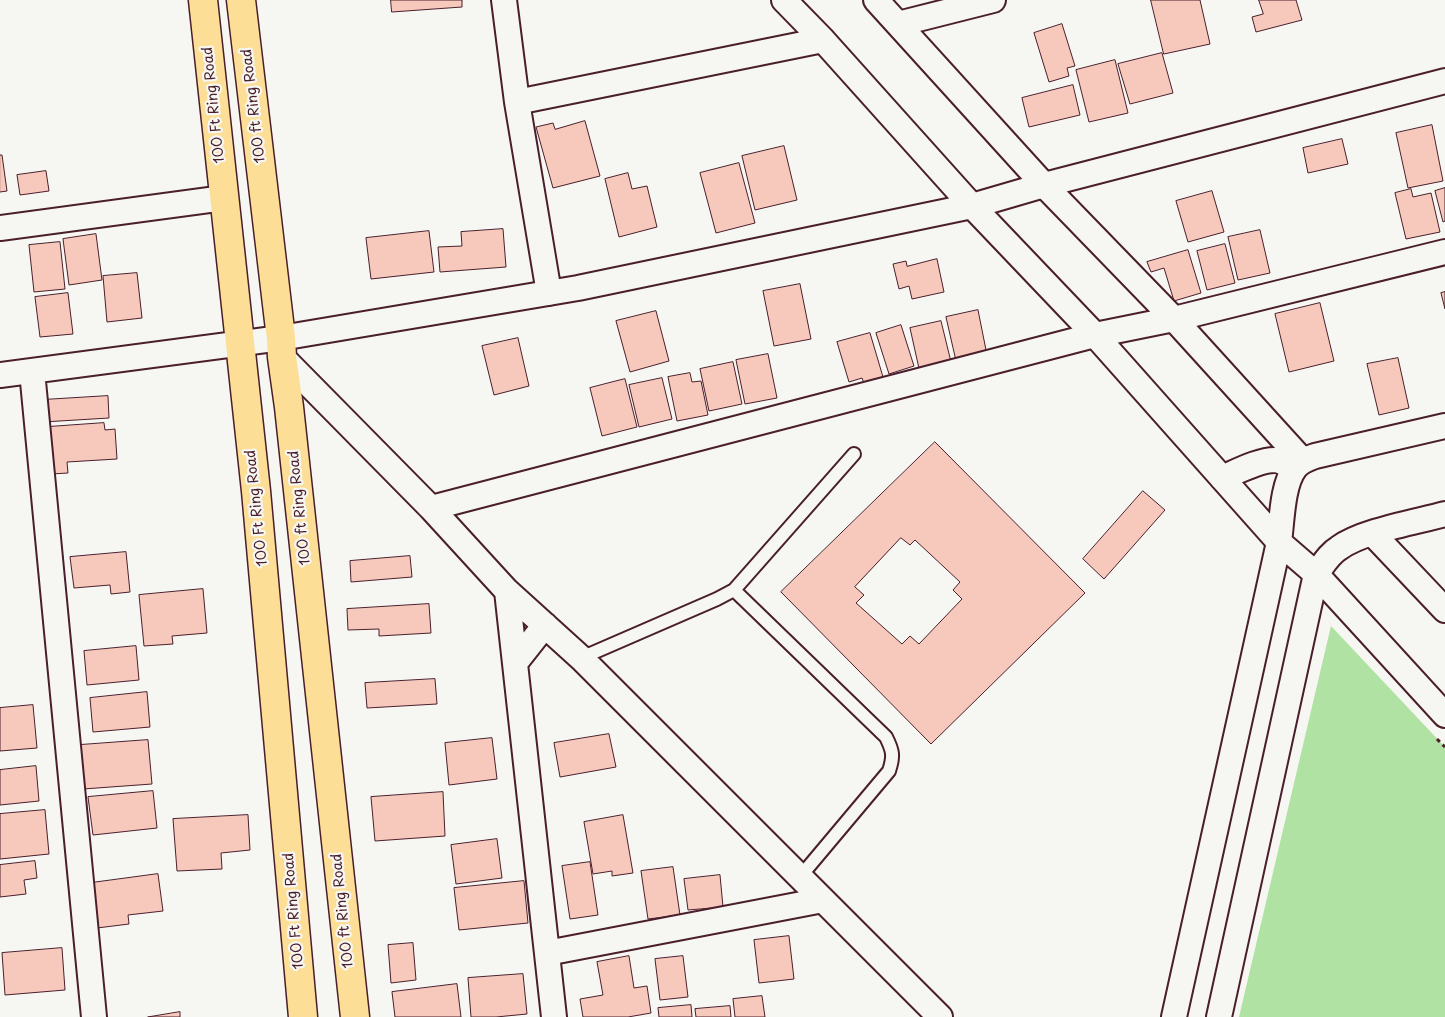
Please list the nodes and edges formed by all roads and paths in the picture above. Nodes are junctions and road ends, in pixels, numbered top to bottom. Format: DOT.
graph roads {
  1 [pos="203,0"];
  2 [pos="242,0"];
  3 [pos="504,0"];
  4 [pos="784,0"];
  5 [pos="876,0"];
  6 [pos="994,0"];
  7 [pos="898,24"];
  8 [pos="823,40"];
  9 [pos="1445,81"];
  10 [pos="517,102"];
  11 [pos="1044,185"];
  12 [pos="224,198"];
  13 [pos="972,206"];
  14 [pos="0,228"];
  15 [pos="1445,252"];
  16 [pos="549,293"];
  17 [pos="1174,319"];
  18 [pos="1095,335"];
  19 [pos="239,343"];
  20 [pos="282,348"];
  21 [pos="32,371"];
  22 [pos="0,375"];
  23 [pos="1445,426"];
  24 [pos="854,454"];
  25 [pos="1298,464"];
  26 [pos="1222,478"];
  27 [pos="431,508"];
  28 [pos="1445,514"];
  29 [pos="1372,533"];
  30 [pos="1279,542"];
  31 [pos="1316,574"];
  32 [pos="507,590"];
  33 [pos="734,590"];
  34 [pos="1445,610"];
  35 [pos="545,625"];
  36 [pos="581,658"];
  37 [pos="515,663"];
  38 [pos="1438,724"];
  39 [pos="1445,747"];
  40 [pos="800,877"];
  41 [pos="823,900"];
  42 [pos="547,954"];
  43 [pos="94,1017"];
  44 [pos="303,1017"];
  45 [pos="355,1017"];
  46 [pos="554,1017"];
  47 [pos="940,1017"];
  48 [pos="1174,1017"];
  49 [pos="1220,1017"];
  1 -- 12 [label="main road, 100 Ft Ring Road"];
  2 -- 20 [label="main road, 100 ft Ring Road"];
  3 -- 10 [label="street"];
  4 -- 8 [label="street"];
  5 -- 7 [label="street"];
  6 -- 7 [label="street"];
  7 -- 11 [label="street"];
  8 -- 10 [label="street"];
  8 -- 13 [label="street"];
  9 -- 11 [label="street"];
  10 -- 16 [label="street"];
  11 -- 13 [label="street"];
  11 -- 17 [label="street"];
  12 -- 14 [label="street"];
  12 -- 19 [label="main road, 100 Ft Ring Road"];
  13 -- 16 [label="street"];
  13 -- 18 [label="street"];
  15 -- 17 [label="street"];
  16 -- 20 [label="street"];
  17 -- 18 [label="street"];
  17 -- 25 [label="street"];
  18 -- 26 [label="street"];
  18 -- 27 [label="street"];
  19 -- 20 [label="street"];
  19 -- 21 [label="street"];
  19 -- 44 [label="main road, 100 Ft Ring Road"];
  20 -- 27 [label="street"];
  20 -- 45 [label="main road, 100 ft Ring Road"];
  21 -- 22 [label="street"];
  21 -- 43 [label="street"];
  23 -- 25 [label="street"];
  24 -- 33 [label="lane"];
  25 -- 26 [label="street"];
  25 -- 30 [label="street"];
  26 -- 30 [label="street"];
  27 -- 32 [label="street"];
  28 -- 29 [label="street"];
  29 -- 31 [label="street"];
  29 -- 34 [label="street"];
  30 -- 31 [label="street"];
  30 -- 48 [label="street"];
  31 -- 38 [label="street"];
  31 -- 49 [label="street"];
  32 -- 35 [label="street"];
  32 -- 37 [label="street"];
  33 -- 36 [label="lane"];
  33 -- 40 [label="lane"];
  35 -- 36 [label="street"];
  35 -- 37 [label="street"];
  36 -- 40 [label="street"];
  37 -- 42 [label="street"];
  38 -- 39 [label="path"];
  40 -- 41 [label="street"];
  41 -- 42 [label="street"];
  41 -- 47 [label="street"];
  42 -- 46 [label="street"];
}
